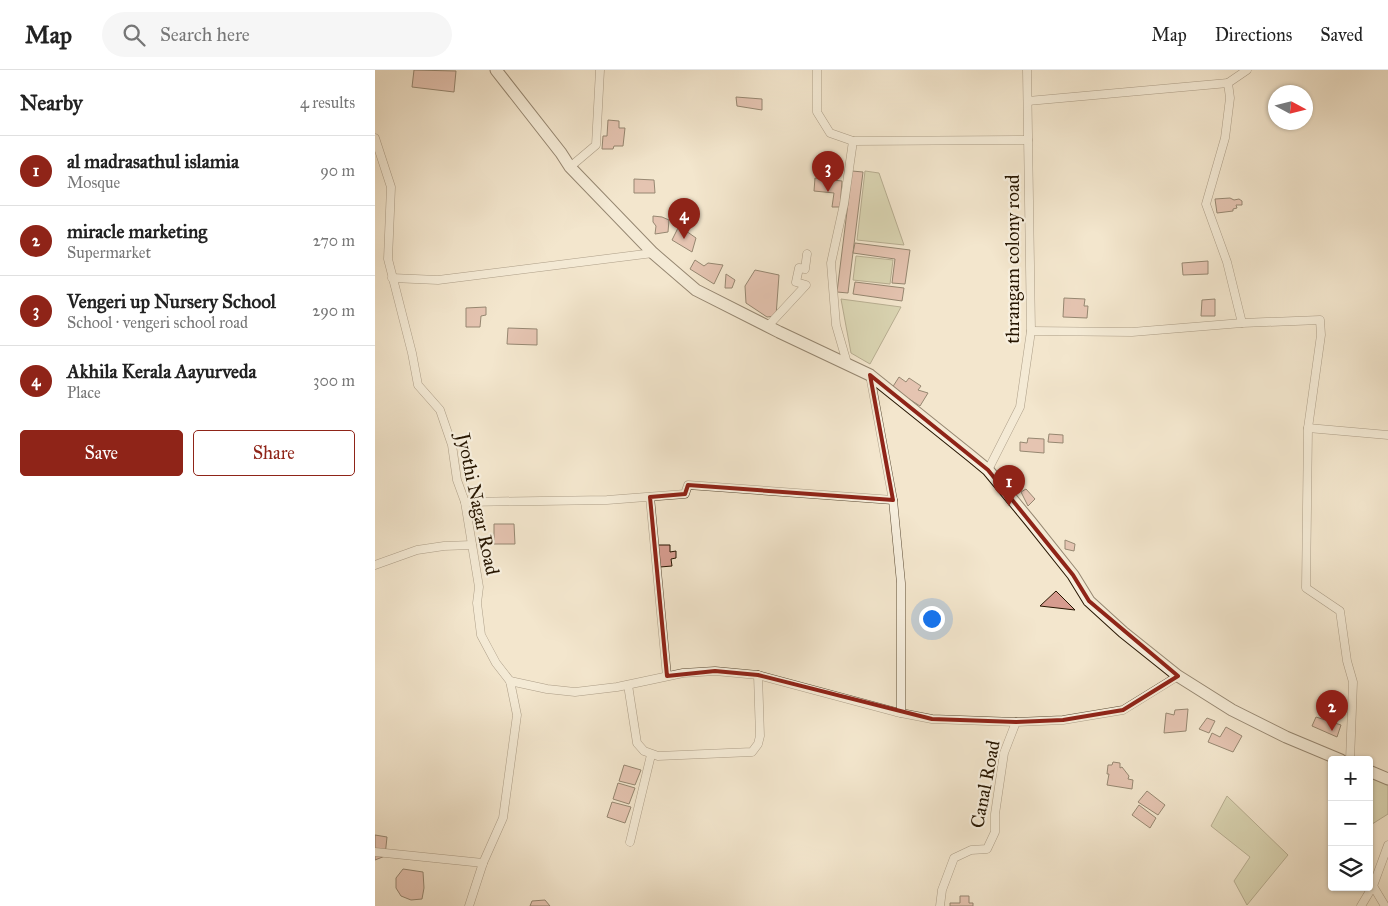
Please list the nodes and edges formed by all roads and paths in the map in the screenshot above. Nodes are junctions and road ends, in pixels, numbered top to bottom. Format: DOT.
graph roads {
  1 [pos="496,70"];
  2 [pos="600,70"];
  3 [pos="817,70"];
  4 [pos="1027,70"];
  5 [pos="1247,70"];
  6 [pos="1229,83"];
  7 [pos="1028,101"];
  8 [pos="375,138"];
  9 [pos="1028,140"];
  10 [pos="853,141"];
  11 [pos="570,167"];
  12 [pos="653,253"];
  13 [pos="807,254"];
  14 [pos="392,278"];
  15 [pos="1242,323"];
  16 [pos="768,326"];
  17 [pos="1031,332"];
  18 [pos="847,364"];
  19 [pos="870,374"];
  20 [pos="1308,428"];
  21 [pos="1388,436"];
  22 [pos="988,470"];
  23 [pos="650,497"];
  24 [pos="893,500"];
  25 [pos="465,502"];
  26 [pos="472,545"];
  27 [pos="375,565"];
  28 [pos="757,675"];
  29 [pos="667,676"];
  30 [pos="1178,676"];
  31 [pos="510,682"];
  32 [pos="628,684"];
  33 [pos="901,713"];
  34 [pos="1016,722"];
  35 [pos="651,755"];
  36 [pos="1331,756"];
  37 [pos="1350,756"];
  38 [pos="1373,773"];
  39 [pos="1388,779"];
  40 [pos="630,842"];
  41 [pos="1388,845"];
  42 [pos="375,852"];
  43 [pos="483,863"];
  44 [pos="1373,886"];
  45 [pos="1370,891"];
  46 [pos="469,906"];
  47 [pos="940,906"];
  48 [pos="1361,906"];
  49 [pos="1385,906"];
  1 -- 11 [label="main road"];
  2 -- 11 [label="street"];
  3 -- 10 [label="street"];
  4 -- 7 [label="street, thrangam colony road"];
  5 -- 6 [label="street"];
  6 -- 7 [label="street"];
  6 -- 15 [label="street"];
  7 -- 9 [label="street, thrangam colony road"];
  8 -- 14 [label="street, Jyothi Nagar Road"];
  9 -- 10 [label="street"];
  9 -- 17 [label="street, thrangam colony road"];
  10 -- 18 [label="street"];
  11 -- 12 [label="main road"];
  12 -- 14 [label="street"];
  12 -- 16 [label="main road"];
  13 -- 16 [label="street"];
  14 -- 25 [label="street, Jyothi Nagar Road"];
  15 -- 17 [label="street"];
  15 -- 20 [label="street"];
  16 -- 18 [label="main road"];
  17 -- 22 [label="street, thrangam colony road"];
  18 -- 19 [label="main road"];
  19 -- 22 [label="main road"];
  19 -- 24 [label="street"];
  20 -- 21 [label="street"];
  20 -- 37 [label="street"];
  22 -- 30 [label="main road"];
  23 -- 24 [label="street"];
  23 -- 25 [label="street"];
  23 -- 29 [label="street"];
  24 -- 33 [label="street"];
  25 -- 26 [label="street, Jyothi Nagar Road"];
  26 -- 27 [label="street"];
  26 -- 31 [label="street, Jyothi Nagar Road"];
  28 -- 29 [label="street"];
  28 -- 33 [label="street"];
  28 -- 35 [label="street"];
  29 -- 32 [label="street"];
  30 -- 34 [label="street, Canal Road"];
  30 -- 36 [label="main road"];
  31 -- 32 [label="street"];
  31 -- 43 [label="street, Jyothi Nagar Road"];
  32 -- 35 [label="street"];
  33 -- 34 [label="street"];
  34 -- 47 [label="street, Canal Road"];
  35 -- 40 [label="street"];
  38 -- 39 [label="main road"];
  41 -- 44 [label="street"];
  42 -- 43 [label="street"];
  43 -- 46 [label="street, Jyothi Nagar Road"];
  44 -- 49 [label="street"];
  45 -- 48 [label="street"];
}
